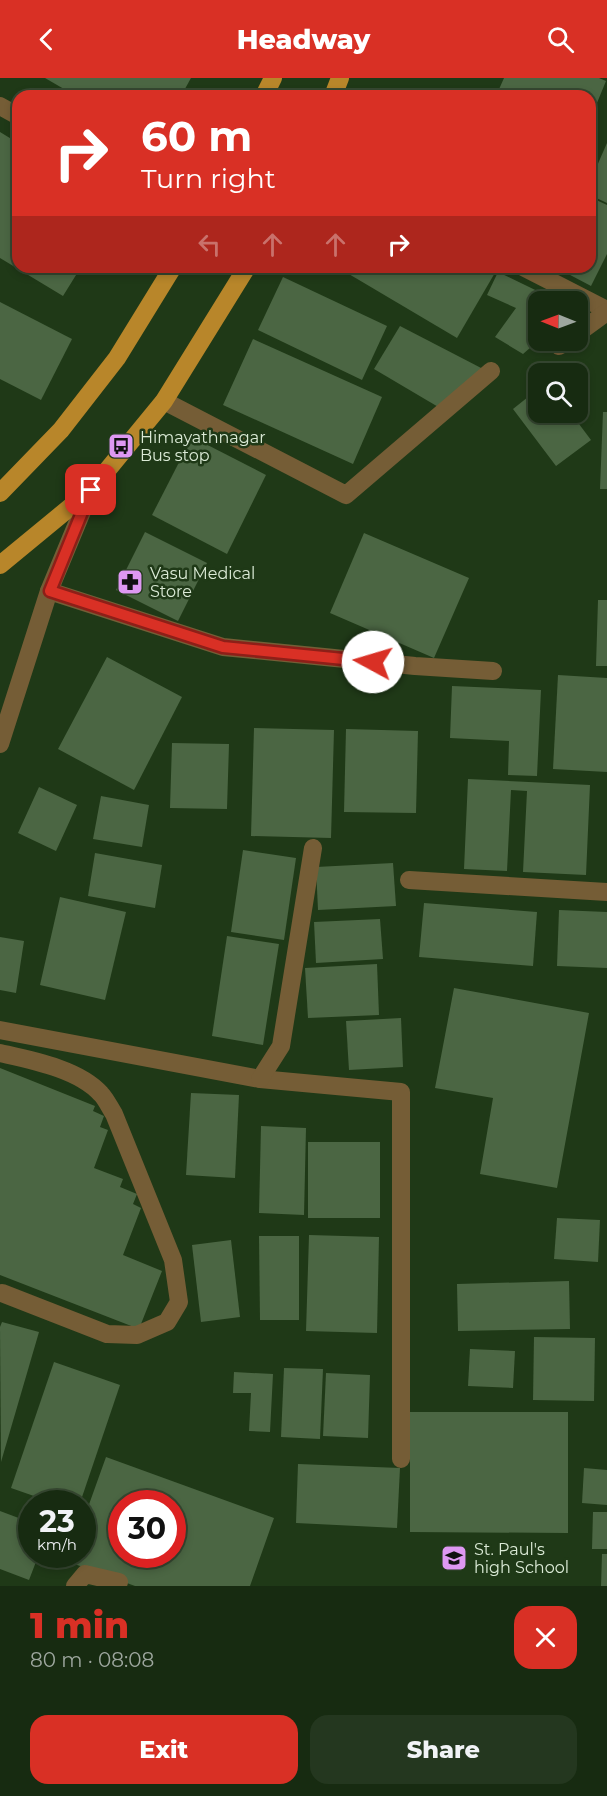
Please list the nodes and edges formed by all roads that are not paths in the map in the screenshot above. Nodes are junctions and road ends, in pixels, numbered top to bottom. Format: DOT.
graph roads {
  1 [pos="168,273"];
  2 [pos="243,273"];
  3 [pos="534,273"];
  4 [pos="607,311"];
  5 [pos="588,325"];
  6 [pos="491,371"];
  7 [pos="164,401"];
  8 [pos="91,490"];
  9 [pos="0,493"];
  10 [pos="0,565"];
  11 [pos="50,591"];
  12 [pos="493,670"];
  13 [pos="0,744"];
  14 [pos="313,848"];
  15 [pos="409,880"];
  16 [pos="607,892"];
  17 [pos="0,1030"];
  18 [pos="0,1053"];
  19 [pos="260,1079"];
  20 [pos="2,1293"];
  21 [pos="401,1459"];
  22 [pos="119,1582"];
  23 [pos="75,1586"];
  1 -- 9 [label="main road"];
  2 -- 7 [label="main road"];
  3 -- 4 [label="street"];
  4 -- 5 [label="street"];
  6 -- 7 [label="street"];
  7 -- 8 [label="main road"];
  8 -- 10 [label="main road"];
  8 -- 11 [label="street"];
  11 -- 12 [label="street"];
  11 -- 13 [label="street"];
  14 -- 19 [label="street"];
  15 -- 16 [label="street"];
  17 -- 19 [label="street"];
  18 -- 20 [label="street"];
  19 -- 21 [label="street"];
  22 -- 23 [label="street"];
}
